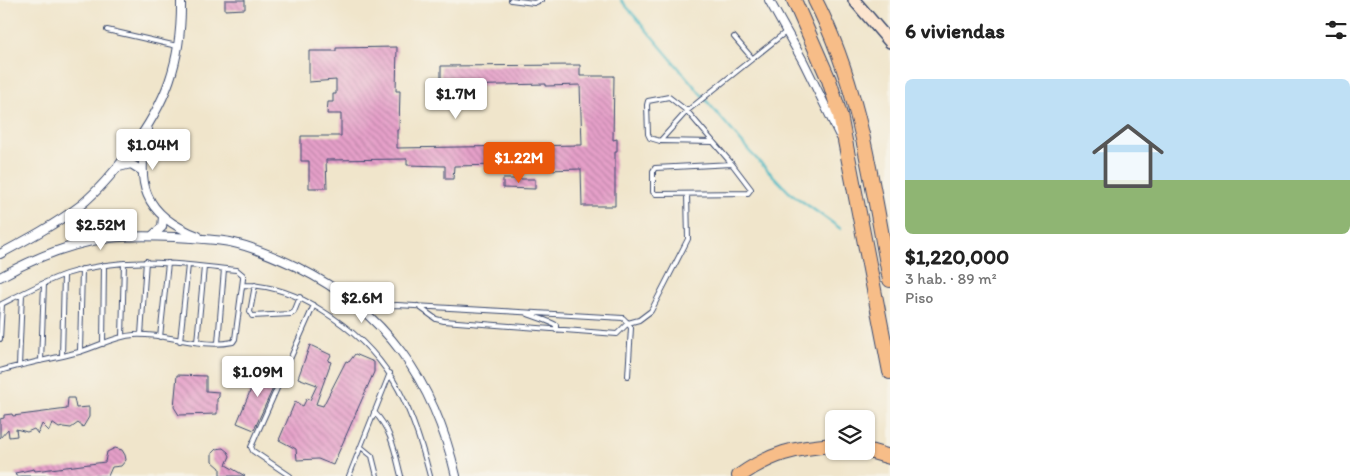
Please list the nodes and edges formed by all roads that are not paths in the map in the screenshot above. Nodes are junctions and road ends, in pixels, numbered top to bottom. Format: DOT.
graph roads {
  1 [pos="181,0"];
  2 [pos="512,0"];
  3 [pos="541,0"];
  4 [pos="769,0"];
  5 [pos="794,0"];
  6 [pos="815,0"];
  7 [pos="854,0"];
  8 [pos="106,30"];
  9 [pos="786,31"];
  10 [pos="734,36"];
  11 [pos="890,42"];
  12 [pos="177,46"];
  13 [pos="752,58"];
  14 [pos="687,111"];
  15 [pos="149,126"];
  16 [pos="660,141"];
  17 [pos="713,142"];
  18 [pos="846,149"];
  19 [pos="732,164"];
  20 [pos="117,168"];
  21 [pos="142,171"];
  22 [pos="687,194"];
  23 [pos="164,217"];
  24 [pos="152,236"];
  25 [pos="204,238"];
  26 [pos="0,254"];
  27 [pos="146,262"];
  28 [pos="124,263"];
  29 [pos="168,263"];
  30 [pos="104,265"];
  31 [pos="188,265"];
  32 [pos="204,266"];
  33 [pos="224,269"];
  34 [pos="82,270"];
  35 [pos="64,275"];
  36 [pos="0,276"];
  37 [pos="890,280"];
  38 [pos="44,284"];
  39 [pos="243,285"];
  40 [pos="255,285"];
  41 [pos="22,294"];
  42 [pos="300,297"];
  43 [pos="1,305"];
  44 [pos="314,305"];
  45 [pos="418,306"];
  46 [pos="524,312"];
  47 [pos="367,313"];
  48 [pos="628,323"];
  49 [pos="556,330"];
  50 [pos="141,335"];
  51 [pos="122,337"];
  52 [pos="160,337"];
  53 [pos="0,339"];
  54 [pos="180,341"];
  55 [pos="197,342"];
  56 [pos="218,343"];
  57 [pos="103,344"];
  58 [pos="80,352"];
  59 [pos="62,356"];
  60 [pos="41,361"];
  61 [pos="19,366"];
  62 [pos="0,371"];
  63 [pos="890,372"];
  64 [pos="390,373"];
  65 [pos="628,376"];
  66 [pos="374,412"];
  67 [pos="825,446"];
  68 [pos="361,447"];
  69 [pos="875,453"];
  70 [pos="890,457"];
  71 [pos="290,476"];
  72 [pos="349,476"];
  73 [pos="377,476"];
  74 [pos="401,476"];
  75 [pos="430,476"];
  76 [pos="456,476"];
  77 [pos="738,476"];
  1 -- 12 [label="street"];
  2 -- 3 [label="lane"];
  4 -- 9 [label="street"];
  5 -- 18 [label="highway"];
  6 -- 37 [label="highway"];
  7 -- 11 [label="street"];
  8 -- 12 [label="lane"];
  9 -- 13 [label="lane"];
  9 -- 18 [label="street"];
  10 -- 13 [label="lane"];
  12 -- 15 [label="street"];
  13 -- 14 [label="lane"];
  14 -- 16 [label="lane"];
  14 -- 16 [label="lane"];
  14 -- 17 [label="lane"];
  15 -- 20 [label="street"];
  15 -- 21 [label="street"];
  16 -- 17 [label="lane"];
  17 -- 19 [label="lane"];
  18 -- 63 [label="highway"];
  19 -- 22 [label="lane"];
  19 -- 22 [label="lane"];
  20 -- 21 [label="street"];
  20 -- 26 [label="street"];
  21 -- 23 [label="street"];
  22 -- 48 [label="lane"];
  23 -- 24 [label="street"];
  23 -- 25 [label="street"];
  24 -- 25 [label="street"];
  24 -- 36 [label="street"];
  25 -- 47 [label="street"];
  27 -- 28 [label="lane"];
  27 -- 29 [label="lane"];
  27 -- 50 [label="lane"];
  28 -- 30 [label="lane"];
  28 -- 51 [label="lane"];
  29 -- 31 [label="lane"];
  29 -- 52 [label="lane"];
  30 -- 34 [label="lane"];
  30 -- 57 [label="lane"];
  31 -- 32 [label="lane"];
  31 -- 54 [label="lane"];
  32 -- 33 [label="lane"];
  32 -- 55 [label="lane"];
  33 -- 39 [label="lane"];
  33 -- 56 [label="lane"];
  34 -- 35 [label="lane"];
  34 -- 58 [label="lane"];
  35 -- 38 [label="lane"];
  35 -- 59 [label="lane"];
  38 -- 41 [label="lane"];
  38 -- 60 [label="lane"];
  39 -- 40 [label="lane"];
  39 -- 56 [label="lane"];
  40 -- 42 [label="lane"];
  40 -- 42 [label="lane"];
  41 -- 43 [label="lane"];
  41 -- 61 [label="lane"];
  42 -- 44 [label="lane"];
  43 -- 53 [label="lane"];
  44 -- 64 [label="lane"];
  44 -- 71 [label="lane"];
  45 -- 46 [label="lane"];
  45 -- 47 [label="lane"];
  45 -- 49 [label="lane"];
  46 -- 48 [label="lane"];
  46 -- 49 [label="lane"];
  47 -- 76 [label="street"];
  48 -- 49 [label="lane"];
  48 -- 65 [label="lane"];
  50 -- 51 [label="lane"];
  50 -- 52 [label="lane"];
  51 -- 57 [label="lane"];
  52 -- 54 [label="lane"];
  54 -- 55 [label="lane"];
  55 -- 56 [label="lane"];
  57 -- 58 [label="lane"];
  58 -- 59 [label="lane"];
  59 -- 60 [label="lane"];
  60 -- 61 [label="lane"];
  61 -- 62 [label="lane"];
  64 -- 66 [label="lane"];
  64 -- 75 [label="lane"];
  66 -- 68 [label="lane"];
  66 -- 74 [label="lane"];
  67 -- 77 [label="highway"];
  68 -- 72 [label="lane"];
  68 -- 73 [label="lane"];
  69 -- 70 [label="highway"];
}
